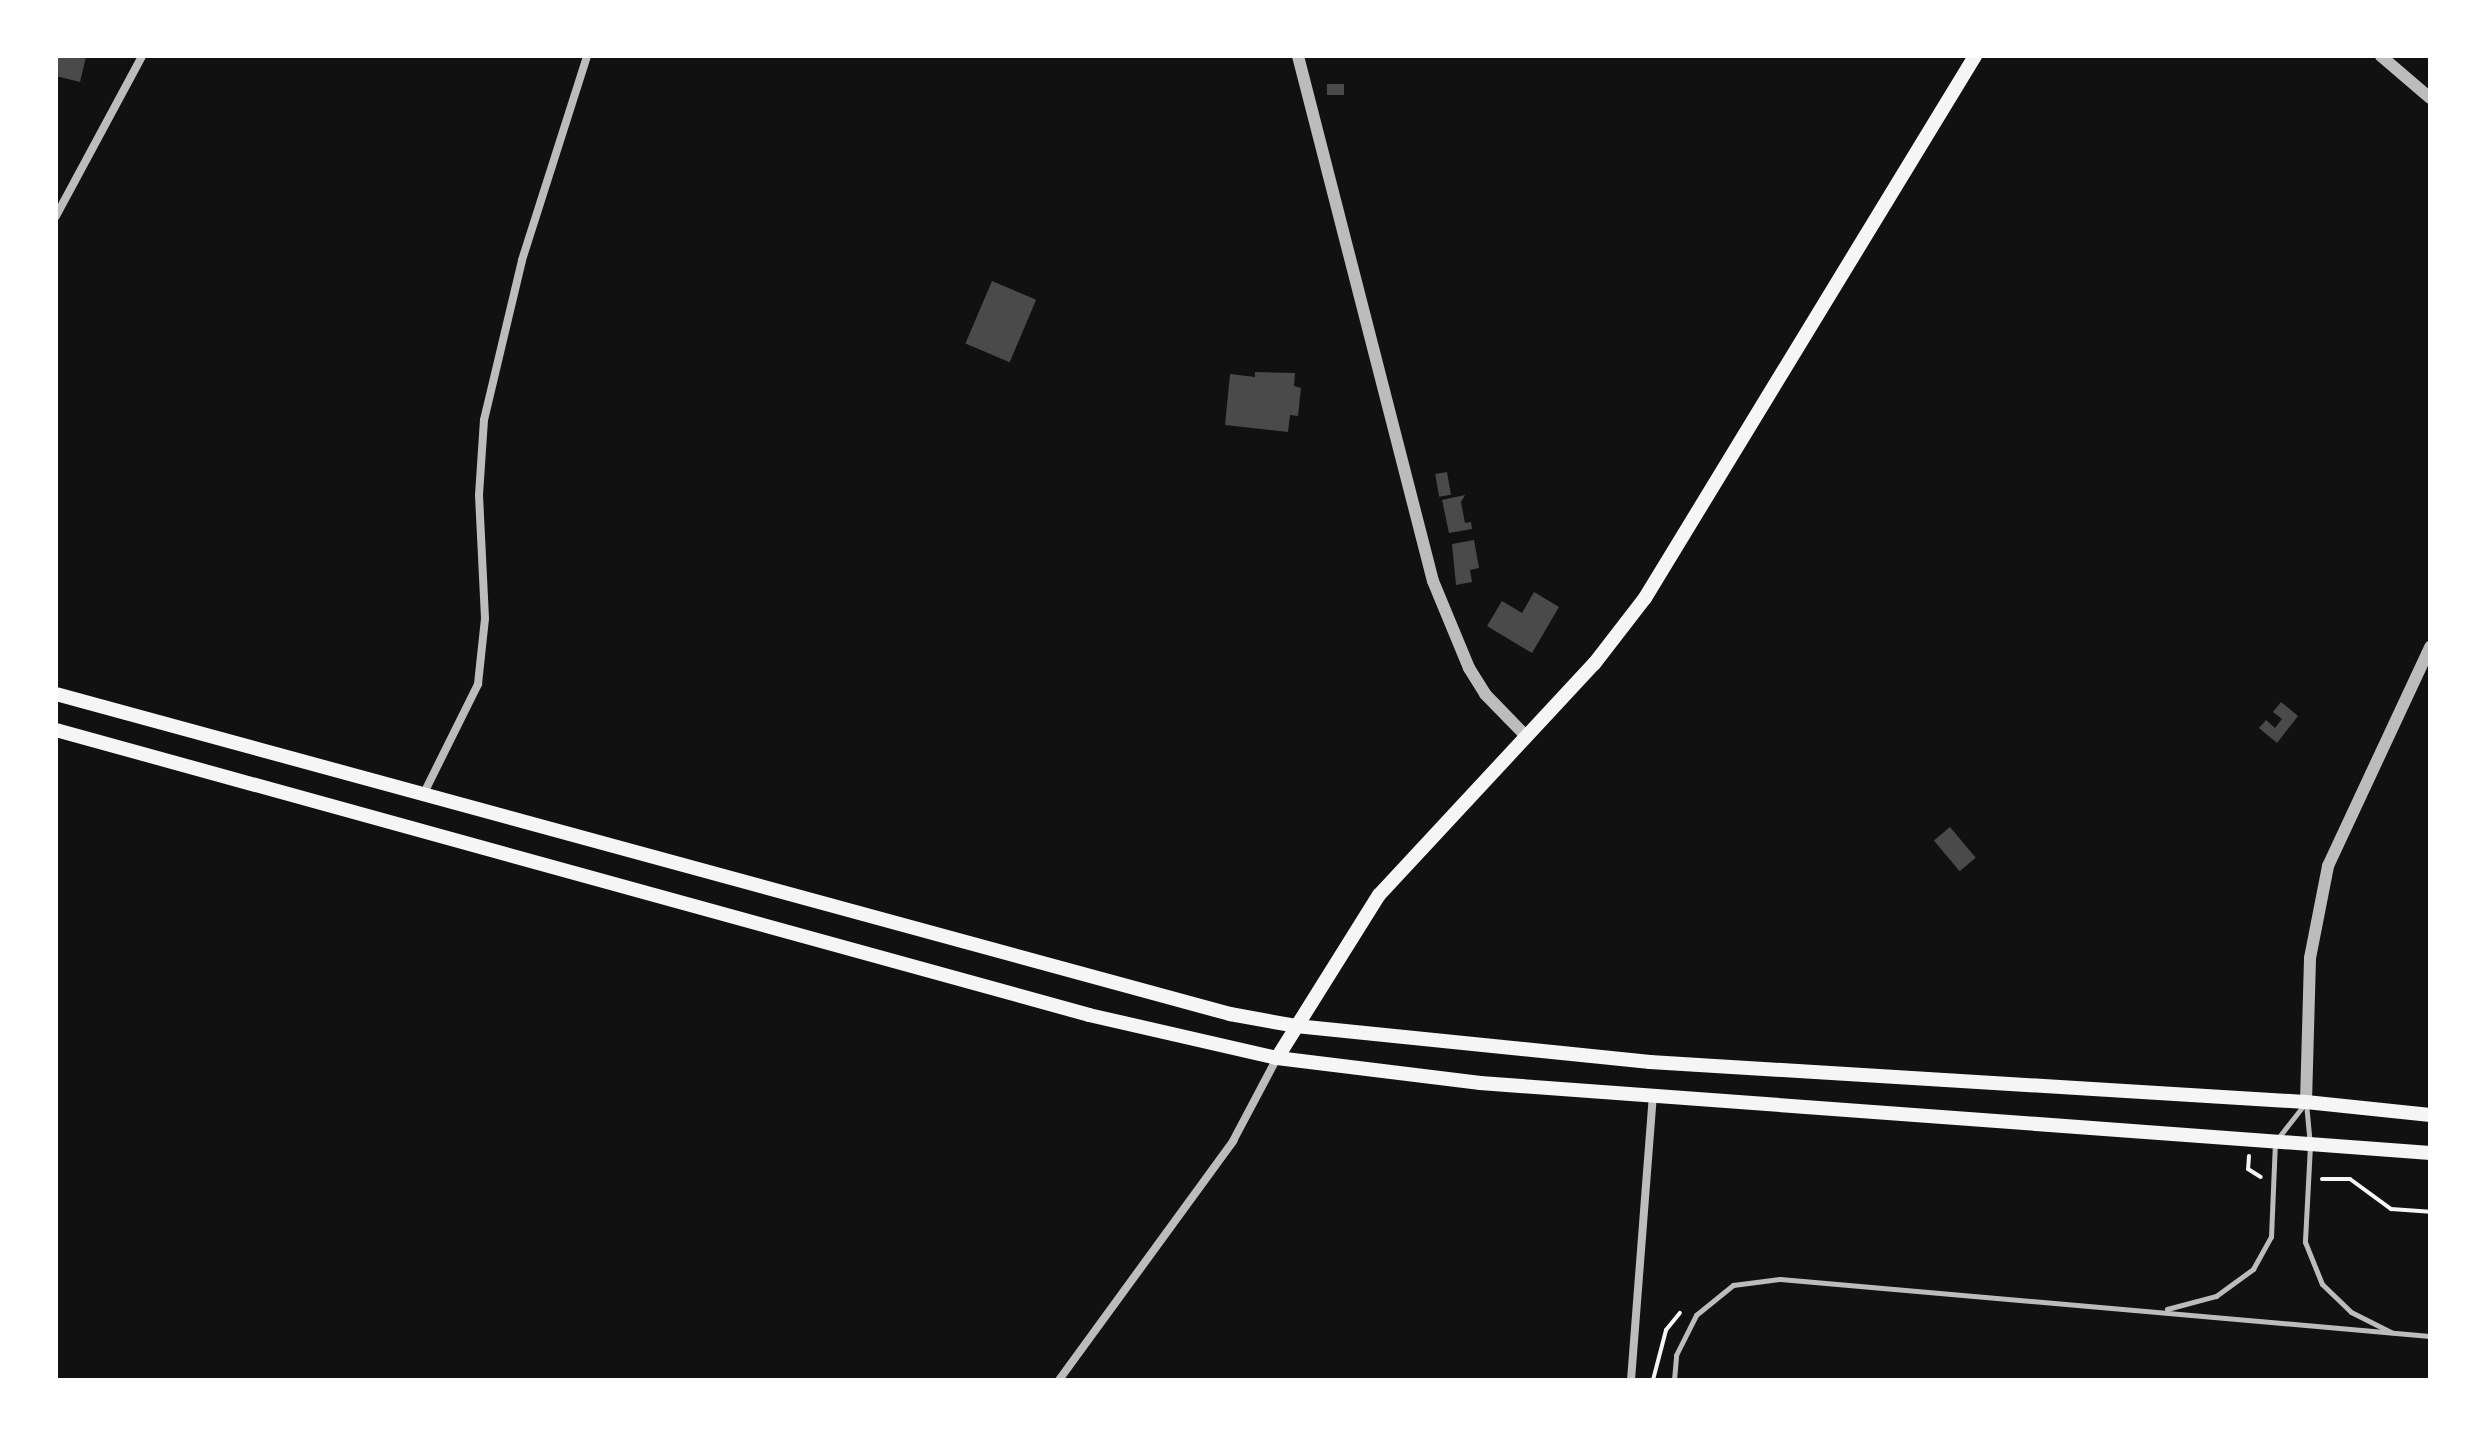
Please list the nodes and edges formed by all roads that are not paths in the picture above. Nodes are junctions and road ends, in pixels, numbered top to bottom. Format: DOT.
graph roads {
  1 [pos="142,56"];
  2 [pos="587,56"];
  3 [pos="1298,56"];
  4 [pos="1975,56"];
  5 [pos="2381,56"];
  6 [pos="2430,98"];
  7 [pos="56,216"];
  8 [pos="2430,647"];
  9 [pos="56,694"];
  10 [pos="56,730"];
  11 [pos="1524,734"];
  12 [pos="423,795"];
  13 [pos="1296,1026"];
  14 [pos="1277,1058"];
  15 [pos="1653,1096"];
  16 [pos="2306,1102"];
  17 [pos="2430,1115"];
  18 [pos="2275,1142"];
  19 [pos="2310,1145"];
  20 [pos="2430,1153"];
  21 [pos="2162,1310"];
  22 [pos="2395,1334"];
  23 [pos="2430,1336"];
  24 [pos="1059,1380"];
  25 [pos="1631,1380"];
  26 [pos="1674,1380"];
  1 -- 7 [label="street"];
  2 -- 12 [label="street"];
  3 -- 11 [label="street"];
  4 -- 11 [label="main road"];
  5 -- 6 [label="street"];
  8 -- 16 [label="street"];
  9 -- 12 [label="main road"];
  10 -- 14 [label="main road"];
  11 -- 13 [label="main road"];
  12 -- 13 [label="main road"];
  13 -- 14 [label="main road"];
  13 -- 16 [label="main road"];
  14 -- 15 [label="main road"];
  14 -- 24 [label="street"];
  15 -- 18 [label="main road"];
  15 -- 25 [label="street"];
  16 -- 17 [label="main road"];
  16 -- 18 [label="lane"];
  16 -- 19 [label="lane"];
  18 -- 19 [label="main road"];
  18 -- 21 [label="lane"];
  19 -- 20 [label="main road"];
  19 -- 22 [label="lane"];
  21 -- 22 [label="lane"];
  21 -- 26 [label="lane"];
  22 -- 23 [label="lane"];
}
